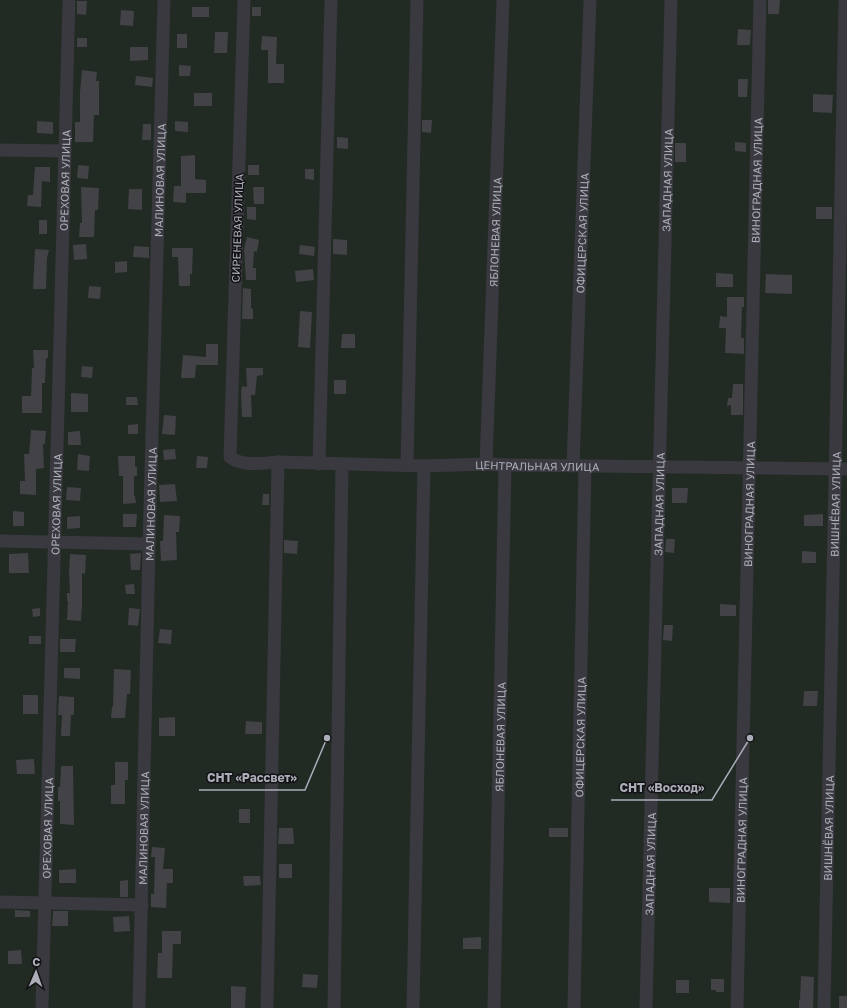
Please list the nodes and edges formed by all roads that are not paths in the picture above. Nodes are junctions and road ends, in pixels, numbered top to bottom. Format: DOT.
graph roads {
  1 [pos="69,0"];
  2 [pos="164,0"];
  3 [pos="244,0"];
  4 [pos="331,0"];
  5 [pos="417,0"];
  6 [pos="503,0"];
  7 [pos="590,0"];
  8 [pos="671,0"];
  9 [pos="760,0"];
  10 [pos="846,0"];
  11 [pos="0,150"];
  12 [pos="65,150"];
  13 [pos="230,457"];
  14 [pos="278,462"];
  15 [pos="319,464"];
  16 [pos="342,464"];
  17 [pos="486,464"];
  18 [pos="406,465"];
  19 [pos="505,465"];
  20 [pos="424,466"];
  21 [pos="579,466"];
  22 [pos="660,468"];
  23 [pos="750,468"];
  24 [pos="842,469"];
  25 [pos="0,541"];
  26 [pos="54,543"];
  27 [pos="150,544"];
  28 [pos="0,902"];
  29 [pos="45,902"];
  30 [pos="142,905"];
  31 [pos="42,1008"];
  32 [pos="140,1008"];
  33 [pos="267,1008"];
  34 [pos="334,1008"];
  35 [pos="413,1008"];
  36 [pos="494,1008"];
  37 [pos="574,1008"];
  38 [pos="646,1008"];
  39 [pos="737,1008"];
  40 [pos="824,1008"];
  1 -- 12 [label="street, ОРЕХОВАЯ УЛИЦА"];
  2 -- 27 [label="street, МАЛИНОВАЯ УЛИЦА"];
  3 -- 13 [label="street, СИРЕНЕВАЯ УЛИЦА"];
  4 -- 15 [label="street"];
  5 -- 18 [label="street"];
  6 -- 17 [label="street, ЯБЛОНЕВАЯ УЛИЦА"];
  7 -- 21 [label="street, ОФИЦЕРСКАЯ УЛИЦА"];
  8 -- 22 [label="street, ЗАПАДНАЯ УЛИЦА"];
  9 -- 23 [label="street, ВИНОГРАДНАЯ УЛИЦА"];
  10 -- 24 [label="street, ВИШНЁВАЯ УЛИЦА"];
  11 -- 12 [label="street"];
  12 -- 26 [label="street, ОРЕХОВАЯ УЛИЦА"];
  13 -- 14 [label="street, ЦЕНТРАЛЬНАЯ УЛИЦА"];
  14 -- 15 [label="street, ЦЕНТРАЛЬНАЯ УЛИЦА"];
  14 -- 33 [label="street"];
  15 -- 16 [label="street, ЦЕНТРАЛЬНАЯ УЛИЦА"];
  16 -- 18 [label="street, ЦЕНТРАЛЬНАЯ УЛИЦА"];
  16 -- 34 [label="street"];
  17 -- 19 [label="street, ЦЕНТРАЛЬНАЯ УЛИЦА"];
  17 -- 20 [label="street, ЦЕНТРАЛЬНАЯ УЛИЦА"];
  18 -- 20 [label="street, ЦЕНТРАЛЬНАЯ УЛИЦА"];
  19 -- 21 [label="street, ЦЕНТРАЛЬНАЯ УЛИЦА"];
  19 -- 36 [label="street, ЯБЛОНЕВАЯ УЛИЦА"];
  20 -- 35 [label="street"];
  21 -- 22 [label="street, ЦЕНТРАЛЬНАЯ УЛИЦА"];
  21 -- 37 [label="street, ОФИЦЕРСКАЯ УЛИЦА"];
  22 -- 23 [label="street, ЦЕНТРАЛЬНАЯ УЛИЦА"];
  22 -- 38 [label="street, ЗАПАДНАЯ УЛИЦА"];
  23 -- 24 [label="street, ЦЕНТРАЛЬНАЯ УЛИЦА"];
  23 -- 39 [label="street, ВИНОГРАДНАЯ УЛИЦА"];
  24 -- 40 [label="street, ВИШНЁВАЯ УЛИЦА"];
  25 -- 26 [label="street"];
  26 -- 27 [label="street"];
  26 -- 29 [label="street, ОРЕХОВАЯ УЛИЦА"];
  27 -- 30 [label="street, МАЛИНОВАЯ УЛИЦА"];
  28 -- 29 [label="street"];
  29 -- 30 [label="street"];
  29 -- 31 [label="street, ОРЕХОВАЯ УЛИЦА"];
  30 -- 32 [label="street, МАЛИНОВАЯ УЛИЦА"];
}
